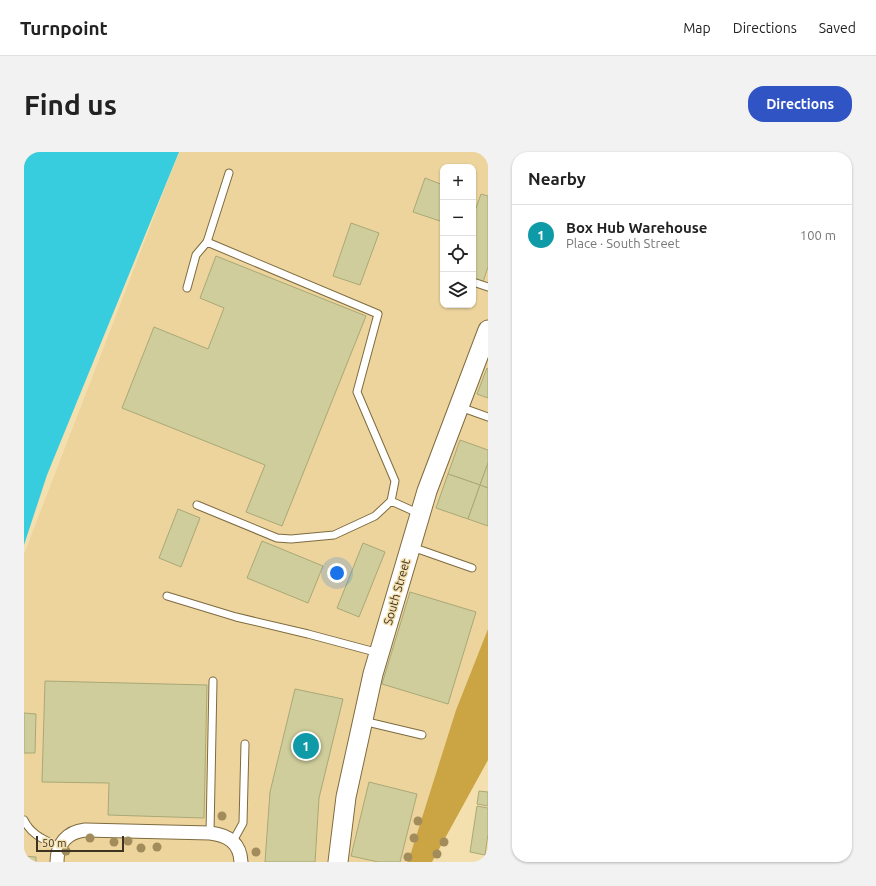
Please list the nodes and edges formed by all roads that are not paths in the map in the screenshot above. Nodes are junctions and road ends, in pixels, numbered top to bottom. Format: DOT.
graph roads {
  1 [pos="229,173"];
  2 [pos="207,242"];
  3 [pos="476,283"];
  4 [pos="488,287"];
  5 [pos="187,288"];
  6 [pos="488,330"];
  7 [pos="458,406"];
  8 [pos="488,417"];
  9 [pos="391,501"];
  10 [pos="197,505"];
  11 [pos="420,514"];
  12 [pos="410,546"];
  13 [pos="472,568"];
  14 [pos="167,596"];
  15 [pos="379,653"];
  16 [pos="213,681"];
  17 [pos="363,721"];
  18 [pos="422,735"];
  19 [pos="245,744"];
  20 [pos="24,820"];
  21 [pos="214,834"];
  22 [pos="233,841"];
  23 [pos="59,847"];
  24 [pos="57,862"];
  25 [pos="241,862"];
  26 [pos="338,862"];
  1 -- 2 [label="lane"];
  2 -- 5 [label="lane"];
  2 -- 9 [label="lane"];
  3 -- 4 [label="lane"];
  6 -- 7 [label="street, South Street"];
  7 -- 8 [label="lane"];
  7 -- 11 [label="street, South Street"];
  9 -- 10 [label="lane"];
  9 -- 11 [label="lane"];
  11 -- 12 [label="street, South Street"];
  12 -- 13 [label="lane"];
  12 -- 15 [label="street, South Street"];
  14 -- 15 [label="lane"];
  15 -- 17 [label="street, South Street"];
  16 -- 21 [label="lane"];
  17 -- 18 [label="lane"];
  17 -- 26 [label="street, South Street"];
  19 -- 22 [label="lane"];
  20 -- 23 [label="lane"];
  21 -- 22 [label="street"];
  21 -- 23 [label="street"];
  22 -- 25 [label="street"];
  23 -- 24 [label="street"];
}
